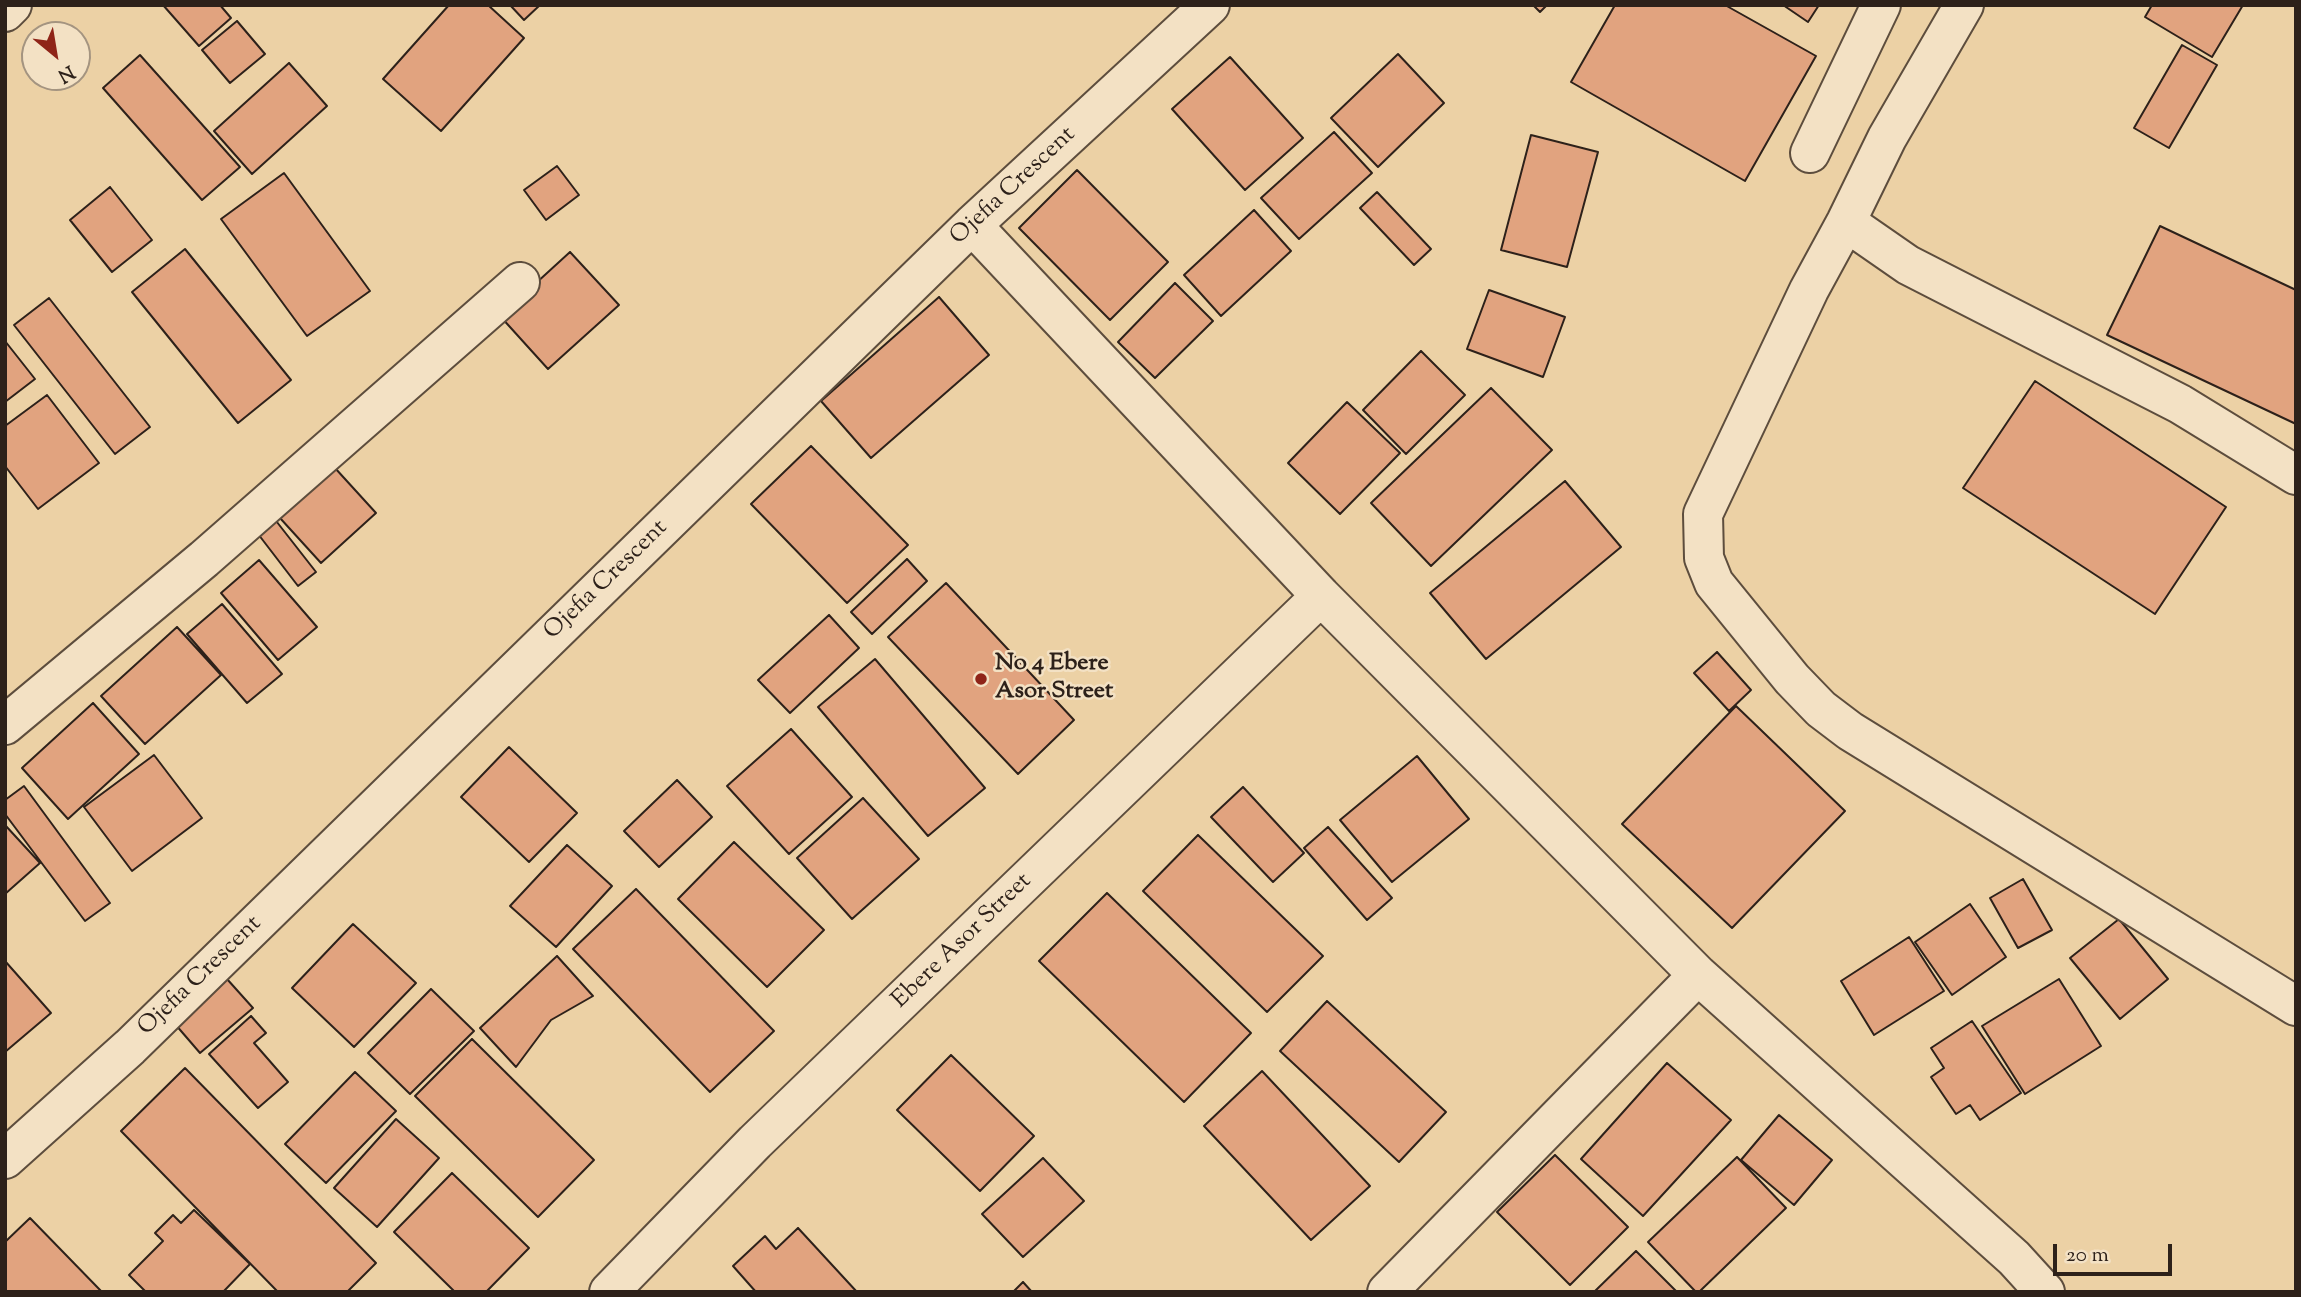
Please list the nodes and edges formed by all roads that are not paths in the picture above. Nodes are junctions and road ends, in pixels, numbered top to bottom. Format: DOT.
graph roads {
  1 [pos="12,5"];
  2 [pos="1210,5"];
  3 [pos="1881,5"];
  4 [pos="1964,5"];
  5 [pos="5,12"];
  6 [pos="1810,153"];
  7 [pos="1846,222"];
  8 [pos="972,225"];
  9 [pos="520,282"];
  10 [pos="2296,475"];
  11 [pos="1321,596"];
  12 [pos="5,725"];
  13 [pos="1698,975"];
  14 [pos="2296,1006"];
  15 [pos="5,1158"];
  16 [pos="609,1292"];
  17 [pos="1387,1292"];
  18 [pos="2045,1292"];
  1 -- 5 [label="street"];
  2 -- 8 [label="street, Ojefia Crescent"];
  3 -- 6 [label="street"];
  4 -- 7 [label="street"];
  7 -- 10 [label="street"];
  7 -- 14 [label="street"];
  8 -- 11 [label="street"];
  8 -- 15 [label="street, Ojefia Crescent"];
  9 -- 12 [label="street"];
  11 -- 13 [label="street"];
  11 -- 16 [label="street, Ebere Asor Street"];
  13 -- 17 [label="street"];
  13 -- 18 [label="street"];
}
